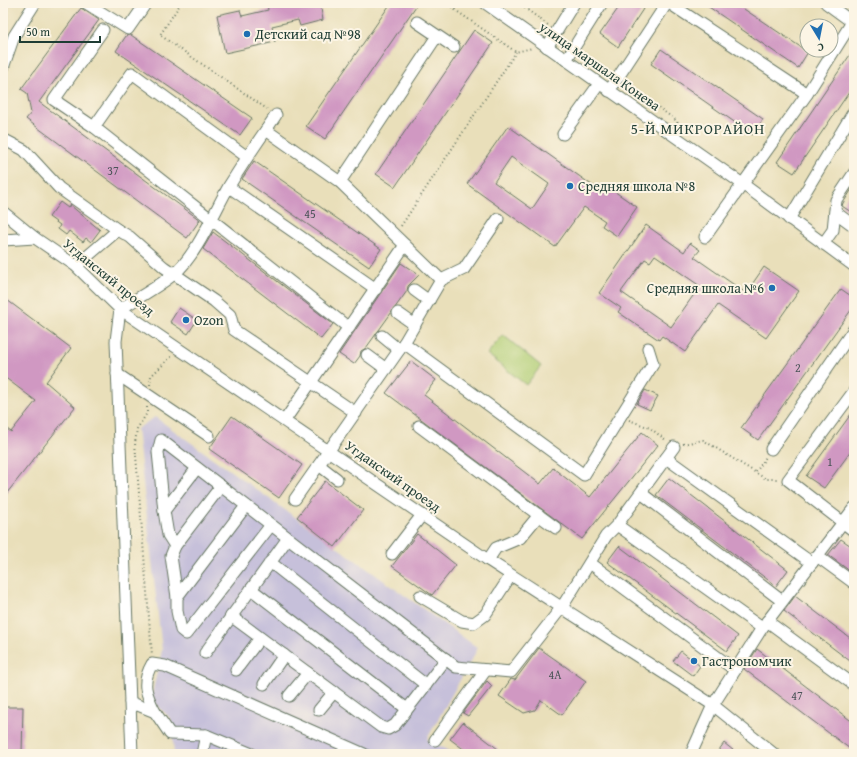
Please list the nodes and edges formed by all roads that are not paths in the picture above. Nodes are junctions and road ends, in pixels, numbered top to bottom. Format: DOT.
graph roads {
  1 [pos="35,3"];
  2 [pos="86,3"];
  3 [pos="146,3"];
  4 [pos="485,3"];
  5 [pos="574,3"];
  6 [pos="602,3"];
  7 [pos="668,3"];
  8 [pos="826,3"];
  9 [pos="853,20"];
  10 [pos="417,22"];
  11 [pos="102,30"];
  12 [pos="437,36"];
  13 [pos="454,47"];
  14 [pos="547,47"];
  15 [pos="566,60"];
  16 [pos="3,68"];
  17 [pos="599,84"];
  18 [pos="609,91"];
  19 [pos="807,94"];
  20 [pos="854,110"];
  21 [pos="276,115"];
  22 [pos="94,127"];
  23 [pos="266,130"];
  24 [pos="563,134"];
  25 [pos="3,139"];
  26 [pos="247,157"];
  27 [pos="854,173"];
  28 [pos="340,182"];
  29 [pos="744,185"];
  30 [pos="229,187"];
  31 [pos="3,212"];
  32 [pos="835,212"];
  33 [pos="498,219"];
  34 [pos="789,219"];
  35 [pos="212,220"];
  36 [pos="854,226"];
  37 [pos="118,230"];
  38 [pos="705,237"];
  39 [pos="35,238"];
  40 [pos="3,240"];
  41 [pos="823,244"];
  42 [pos="405,245"];
  43 [pos="76,266"];
  44 [pos="854,266"];
  45 [pos="174,273"];
  46 [pos="441,280"];
  47 [pos="376,289"];
  48 [pos="414,290"];
  49 [pos="429,301"];
  50 [pos="120,309"];
  51 [pos="398,313"];
  52 [pos="415,325"];
  53 [pos="349,328"];
  54 [pos="854,328"];
  55 [pos="382,336"];
  56 [pos="402,347"];
  57 [pos="648,348"];
  58 [pos="367,356"];
  59 [pos="386,369"];
  60 [pos="118,374"];
  61 [pos="311,382"];
  62 [pos="854,391"];
  63 [pos="356,413"];
  64 [pos="284,420"];
  65 [pos="419,426"];
  66 [pos="208,436"];
  67 [pos="674,447"];
  68 [pos="771,449"];
  69 [pos="330,451"];
  70 [pos="666,458"];
  71 [pos="319,466"];
  72 [pos="197,468"];
  73 [pos="337,479"];
  74 [pos="221,486"];
  75 [pos="641,493"];
  76 [pos="295,499"];
  77 [pos="246,506"];
  78 [pos="854,508"];
  79 [pos="164,511"];
  80 [pos="422,515"];
  81 [pos="539,515"];
  82 [pos="843,522"];
  83 [pos="271,525"];
  84 [pos="617,525"];
  85 [pos="556,528"];
  86 [pos="854,531"];
  87 [pos="288,538"];
  88 [pos="175,546"];
  89 [pos="392,554"];
  90 [pos="814,559"];
  91 [pos="488,560"];
  92 [pos="270,562"];
  93 [pos="590,564"];
  94 [pos="511,575"];
  95 [pos="854,583"];
  96 [pos="251,589"];
  97 [pos="177,596"];
  98 [pos="420,596"];
  99 [pos="782,601"];
  100 [pos="562,607"];
  101 [pos="232,616"];
  102 [pos="765,625"];
  103 [pos="260,638"];
  104 [pos="205,652"];
  105 [pos="284,655"];
  106 [pos="446,659"];
  107 [pos="236,670"];
  108 [pos="486,670"];
  109 [pos="735,670"];
  110 [pos="308,673"];
  111 [pos="264,684"];
  112 [pos="426,685"];
  113 [pos="854,685"];
  114 [pos="334,692"];
  115 [pos="289,696"];
  116 [pos="130,702"];
  117 [pos="712,705"];
  118 [pos="407,709"];
  119 [pos="319,710"];
  120 [pos="154,712"];
  121 [pos="206,735"];
  122 [pos="436,740"];
  123 [pos="132,754"];
  124 [pos="202,754"];
  125 [pos="252,754"];
  126 [pos="364,754"];
  127 [pos="691,754"];
  128 [pos="774,754"];
  1 -- 16 [label="street"];
  2 -- 3 [label="street"];
  4 -- 14 [label="street, улица маршала Конева"];
  5 -- 14 [label="street"];
  6 -- 15 [label="street"];
  7 -- 18 [label="street"];
  7 -- 19 [label="street"];
  8 -- 9 [label="street"];
  9 -- 19 [label="street"];
  10 -- 12 [label="street"];
  11 -- 22 [label="street"];
  12 -- 13 [label="street"];
  12 -- 28 [label="street"];
  14 -- 15 [label="street, улица маршала Конева"];
  15 -- 17 [label="street, улица маршала Конева"];
  17 -- 18 [label="street, улица маршала Конева"];
  17 -- 24 [label="street"];
  18 -- 29 [label="street, улица маршала Конева"];
  19 -- 29 [label="street"];
  20 -- 34 [label="street"];
  21 -- 23 [label="street"];
  22 -- 26 [label="street"];
  22 -- 35 [label="street"];
  23 -- 26 [label="street"];
  23 -- 28 [label="street"];
  25 -- 37 [label="street"];
  26 -- 30 [label="street"];
  27 -- 32 [label="street"];
  28 -- 42 [label="street"];
  29 -- 34 [label="street, улица маршала Конева"];
  29 -- 38 [label="street"];
  30 -- 35 [label="street"];
  30 -- 47 [label="street"];
  31 -- 39 [label="street, Угданский проезд"];
  32 -- 36 [label="street"];
  32 -- 41 [label="street"];
  33 -- 46 [label="street"];
  34 -- 41 [label="street, улица маршала Конева"];
  35 -- 45 [label="street"];
  35 -- 53 [label="street"];
  37 -- 43 [label="street"];
  37 -- 45 [label="street"];
  39 -- 40 [label="street"];
  39 -- 43 [label="street, Угданский проезд"];
  41 -- 44 [label="street, улица маршала Конева"];
  42 -- 46 [label="street"];
  42 -- 47 [label="street"];
  43 -- 50 [label="street, Угданский проезд"];
  45 -- 50 [label="street"];
  45 -- 61 [label="street"];
  46 -- 49 [label="street"];
  47 -- 53 [label="street"];
  48 -- 49 [label="street"];
  49 -- 52 [label="street"];
  50 -- 60 [label="street"];
  50 -- 64 [label="street, Угданский проезд"];
  51 -- 52 [label="street"];
  52 -- 56 [label="street"];
  53 -- 61 [label="street"];
  54 -- 68 [label="street"];
  55 -- 56 [label="street"];
  56 -- 57 [label="street"];
  56 -- 59 [label="street"];
  58 -- 59 [label="street"];
  59 -- 63 [label="street"];
  60 -- 66 [label="street"];
  60 -- 116 [label="street"];
  61 -- 63 [label="street"];
  61 -- 64 [label="street"];
  62 -- 82 [label="street"];
  63 -- 69 [label="street"];
  64 -- 69 [label="street, Угданский проезд"];
  65 -- 81 [label="street"];
  67 -- 70 [label="street"];
  69 -- 71 [label="street"];
  69 -- 80 [label="street, Угданский проезд"];
  70 -- 75 [label="street"];
  70 -- 90 [label="street"];
  71 -- 73 [label="street"];
  71 -- 76 [label="street"];
  72 -- 74 [label="street"];
  72 -- 79 [label="street"];
  72 -- 79 [label="street"];
  74 -- 77 [label="street"];
  74 -- 88 [label="street"];
  75 -- 84 [label="street"];
  75 -- 99 [label="street"];
  77 -- 83 [label="street"];
  77 -- 97 [label="street"];
  78 -- 82 [label="street"];
  79 -- 88 [label="street"];
  80 -- 89 [label="street"];
  80 -- 91 [label="street, Угданский проезд"];
  81 -- 85 [label="street"];
  81 -- 91 [label="street"];
  82 -- 86 [label="street"];
  82 -- 90 [label="street"];
  83 -- 87 [label="street"];
  83 -- 97 [label="street"];
  84 -- 93 [label="street"];
  84 -- 102 [label="street"];
  87 -- 92 [label="street"];
  87 -- 106 [label="street"];
  88 -- 97 [label="street"];
  90 -- 95 [label="street"];
  90 -- 99 [label="street"];
  91 -- 94 [label="street, Угданский проезд"];
  92 -- 96 [label="street"];
  92 -- 112 [label="street"];
  93 -- 100 [label="street"];
  93 -- 109 [label="street"];
  94 -- 98 [label="street"];
  94 -- 100 [label="street, Угданский проезд"];
  96 -- 101 [label="street"];
  96 -- 118 [label="street"];
  99 -- 102 [label="street"];
  100 -- 108 [label="street"];
  100 -- 117 [label="street, Угданский проезд"];
  101 -- 103 [label="street"];
  101 -- 104 [label="street"];
  102 -- 109 [label="street"];
  102 -- 113 [label="street"];
  103 -- 105 [label="street"];
  103 -- 107 [label="street"];
  105 -- 110 [label="street"];
  105 -- 111 [label="street"];
  106 -- 108 [label="street"];
  106 -- 112 [label="street"];
  108 -- 122 [label="street"];
  109 -- 117 [label="street"];
  110 -- 114 [label="street"];
  110 -- 115 [label="street"];
  112 -- 118 [label="street"];
  114 -- 118 [label="street"];
  114 -- 119 [label="street"];
  116 -- 120 [label="street"];
  116 -- 123 [label="street"];
  117 -- 127 [label="street"];
  117 -- 128 [label="street, Угданский проезд"];
  120 -- 121 [label="street"];
  120 -- 126 [label="street"];
  121 -- 124 [label="street"];
  121 -- 125 [label="street"];
}
